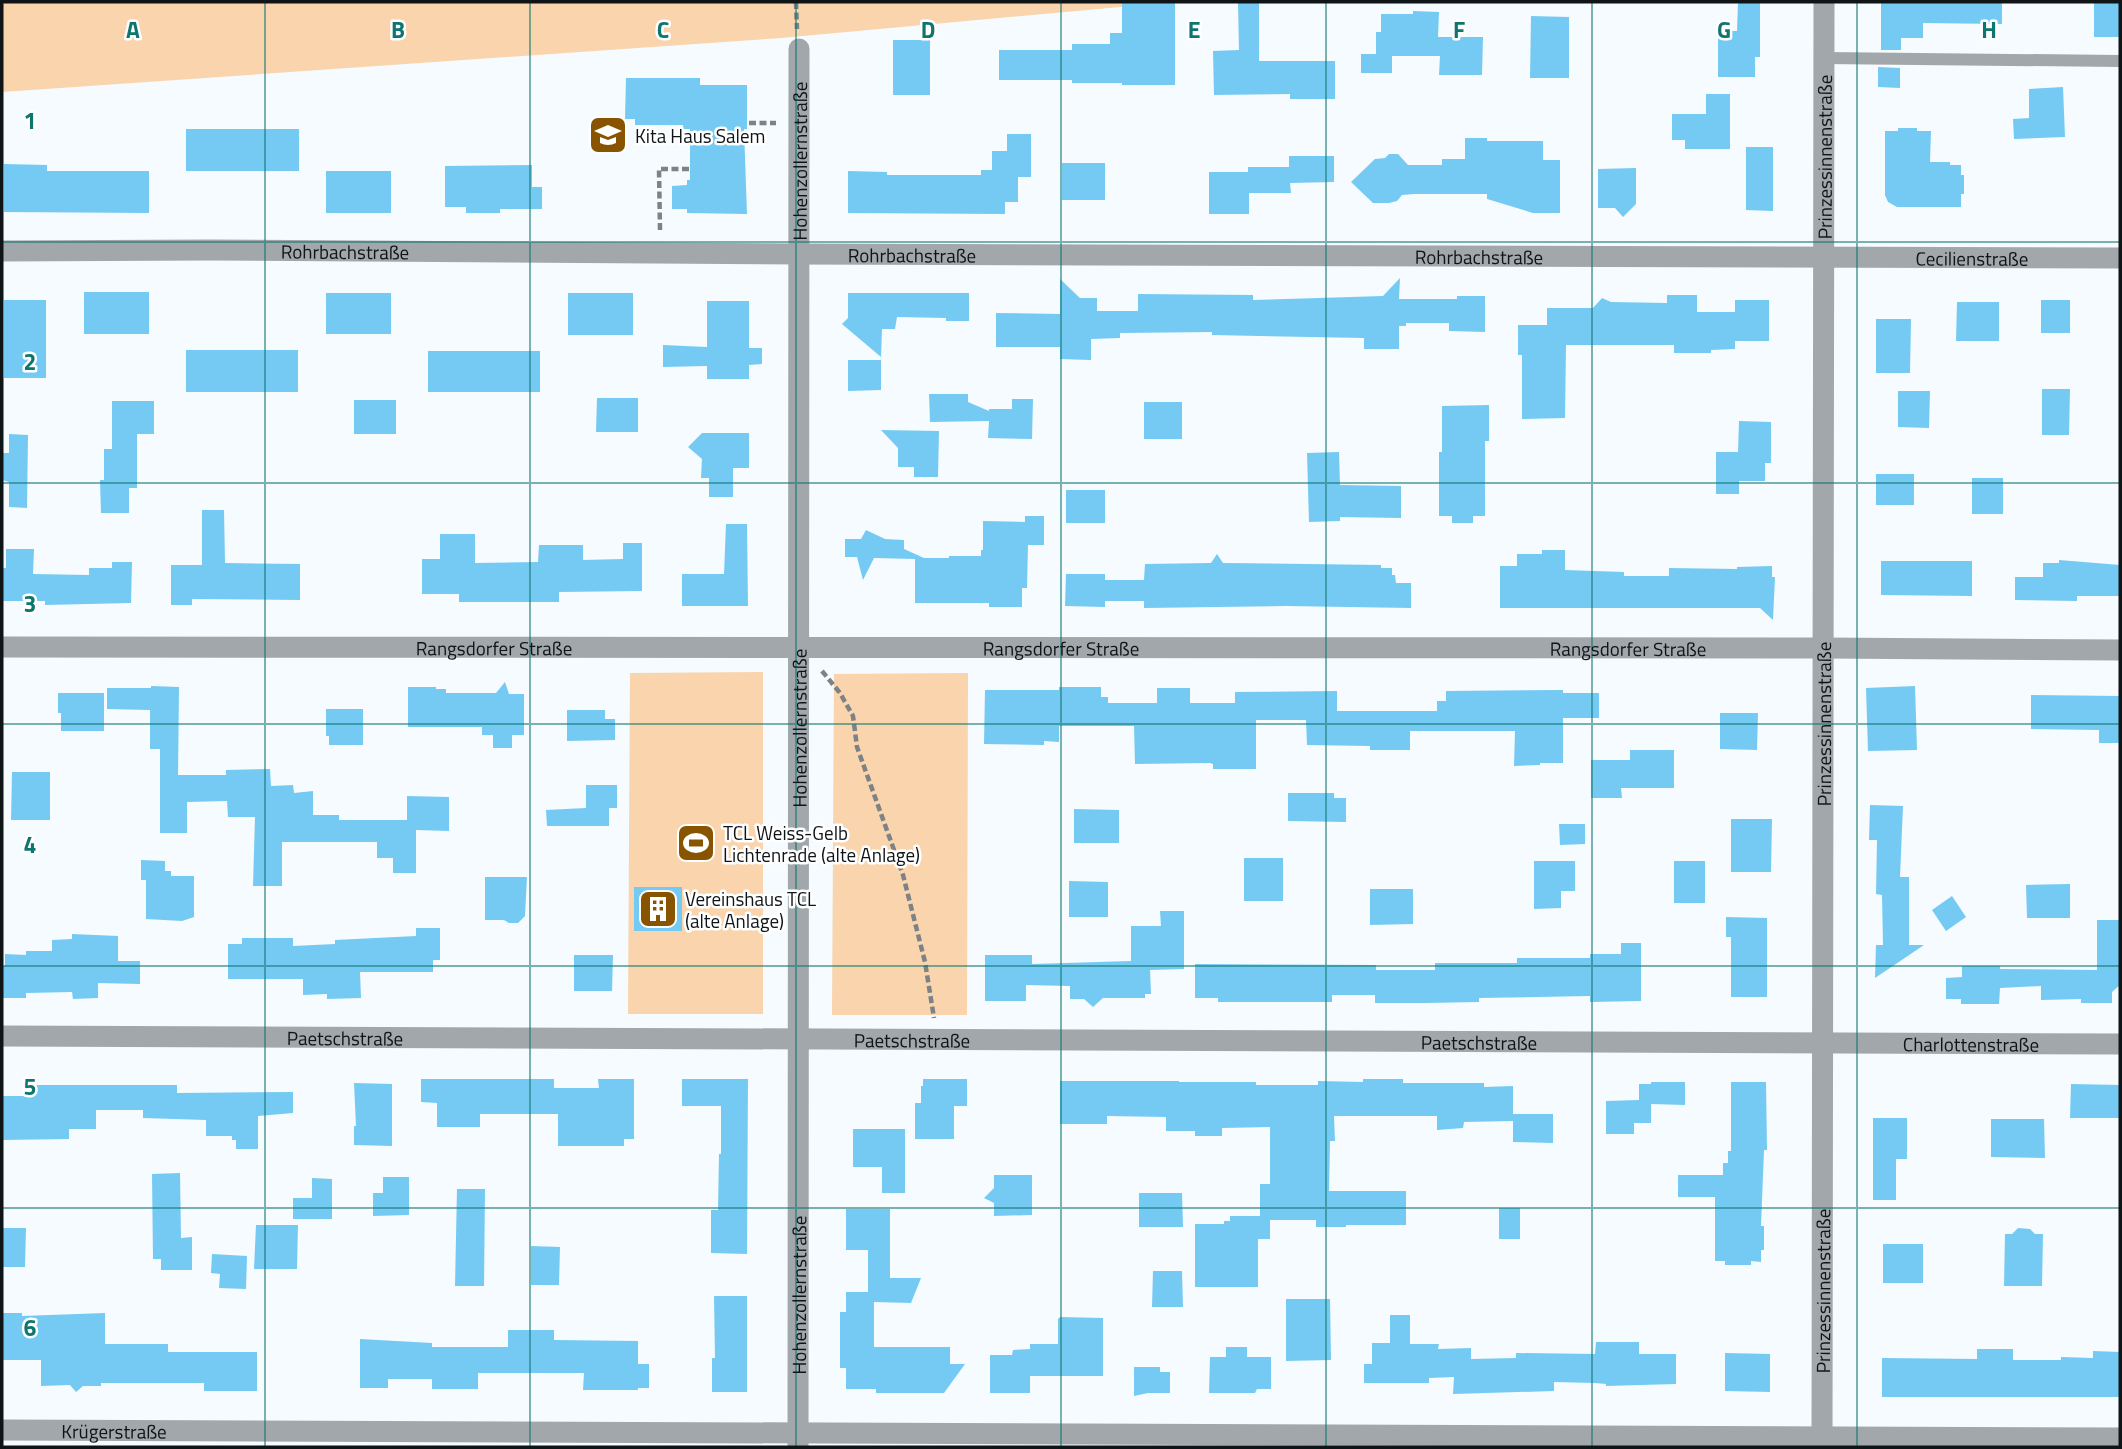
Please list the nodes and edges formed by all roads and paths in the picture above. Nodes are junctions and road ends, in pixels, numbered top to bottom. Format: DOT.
graph roads {
  1 [pos="1824,2"];
  2 [pos="799,50"];
  3 [pos="1824,58"];
  4 [pos="2120,61"];
  5 [pos="749,123"];
  6 [pos="776,123"];
  7 [pos="690,169"];
  8 [pos="660,234"];
  9 [pos="2,251"];
  10 [pos="799,254"];
  11 [pos="1824,256"];
  12 [pos="2120,258"];
  13 [pos="2,647"];
  14 [pos="798,647"];
  15 [pos="1824,648"];
  16 [pos="2120,650"];
  17 [pos="819,668"];
  18 [pos="935,1020"];
  19 [pos="2,1036"];
  20 [pos="798,1037"];
  21 [pos="1822,1042"];
  22 [pos="2120,1044"];
  23 [pos="2,1430"];
  24 [pos="2120,1438"];
  25 [pos="798,1440"];
  26 [pos="1822,1442"];
  1 -- 3 [label="street, Prinzessinnenstraße"];
  2 -- 10 [label="street, Hohenzollernstraße"];
  3 -- 4 [label="lane"];
  3 -- 11 [label="street, Prinzessinnenstraße"];
  5 -- 6 [label="path"];
  7 -- 8 [label="path"];
  9 -- 10 [label="street, Rohrbachstraße"];
  10 -- 11 [label="street, Rohrbachstraße"];
  10 -- 14 [label="street, Hohenzollernstraße"];
  11 -- 12 [label="street, Cecilienstraße"];
  11 -- 15 [label="street, Prinzessinnenstraße"];
  13 -- 14 [label="street, Rangsdorfer Straße"];
  14 -- 15 [label="street, Rangsdorfer Straße"];
  14 -- 20 [label="street, Hohenzollernstraße"];
  15 -- 16 [label="street, Rangsdorfer Straße"];
  15 -- 21 [label="street, Prinzessinnenstraße"];
  17 -- 18 [label="path"];
  19 -- 20 [label="street, Paetschstraße"];
  20 -- 21 [label="street, Paetschstraße"];
  20 -- 25 [label="street, Hohenzollernstraße"];
  21 -- 22 [label="street, Charlottenstraße"];
  21 -- 26 [label="street, Prinzessinnenstraße"];
  23 -- 25 [label="street, Krügerstraße"];
  24 -- 26 [label="street, Krügerstraße"];
  25 -- 26 [label="street, Krügerstraße"];
}
